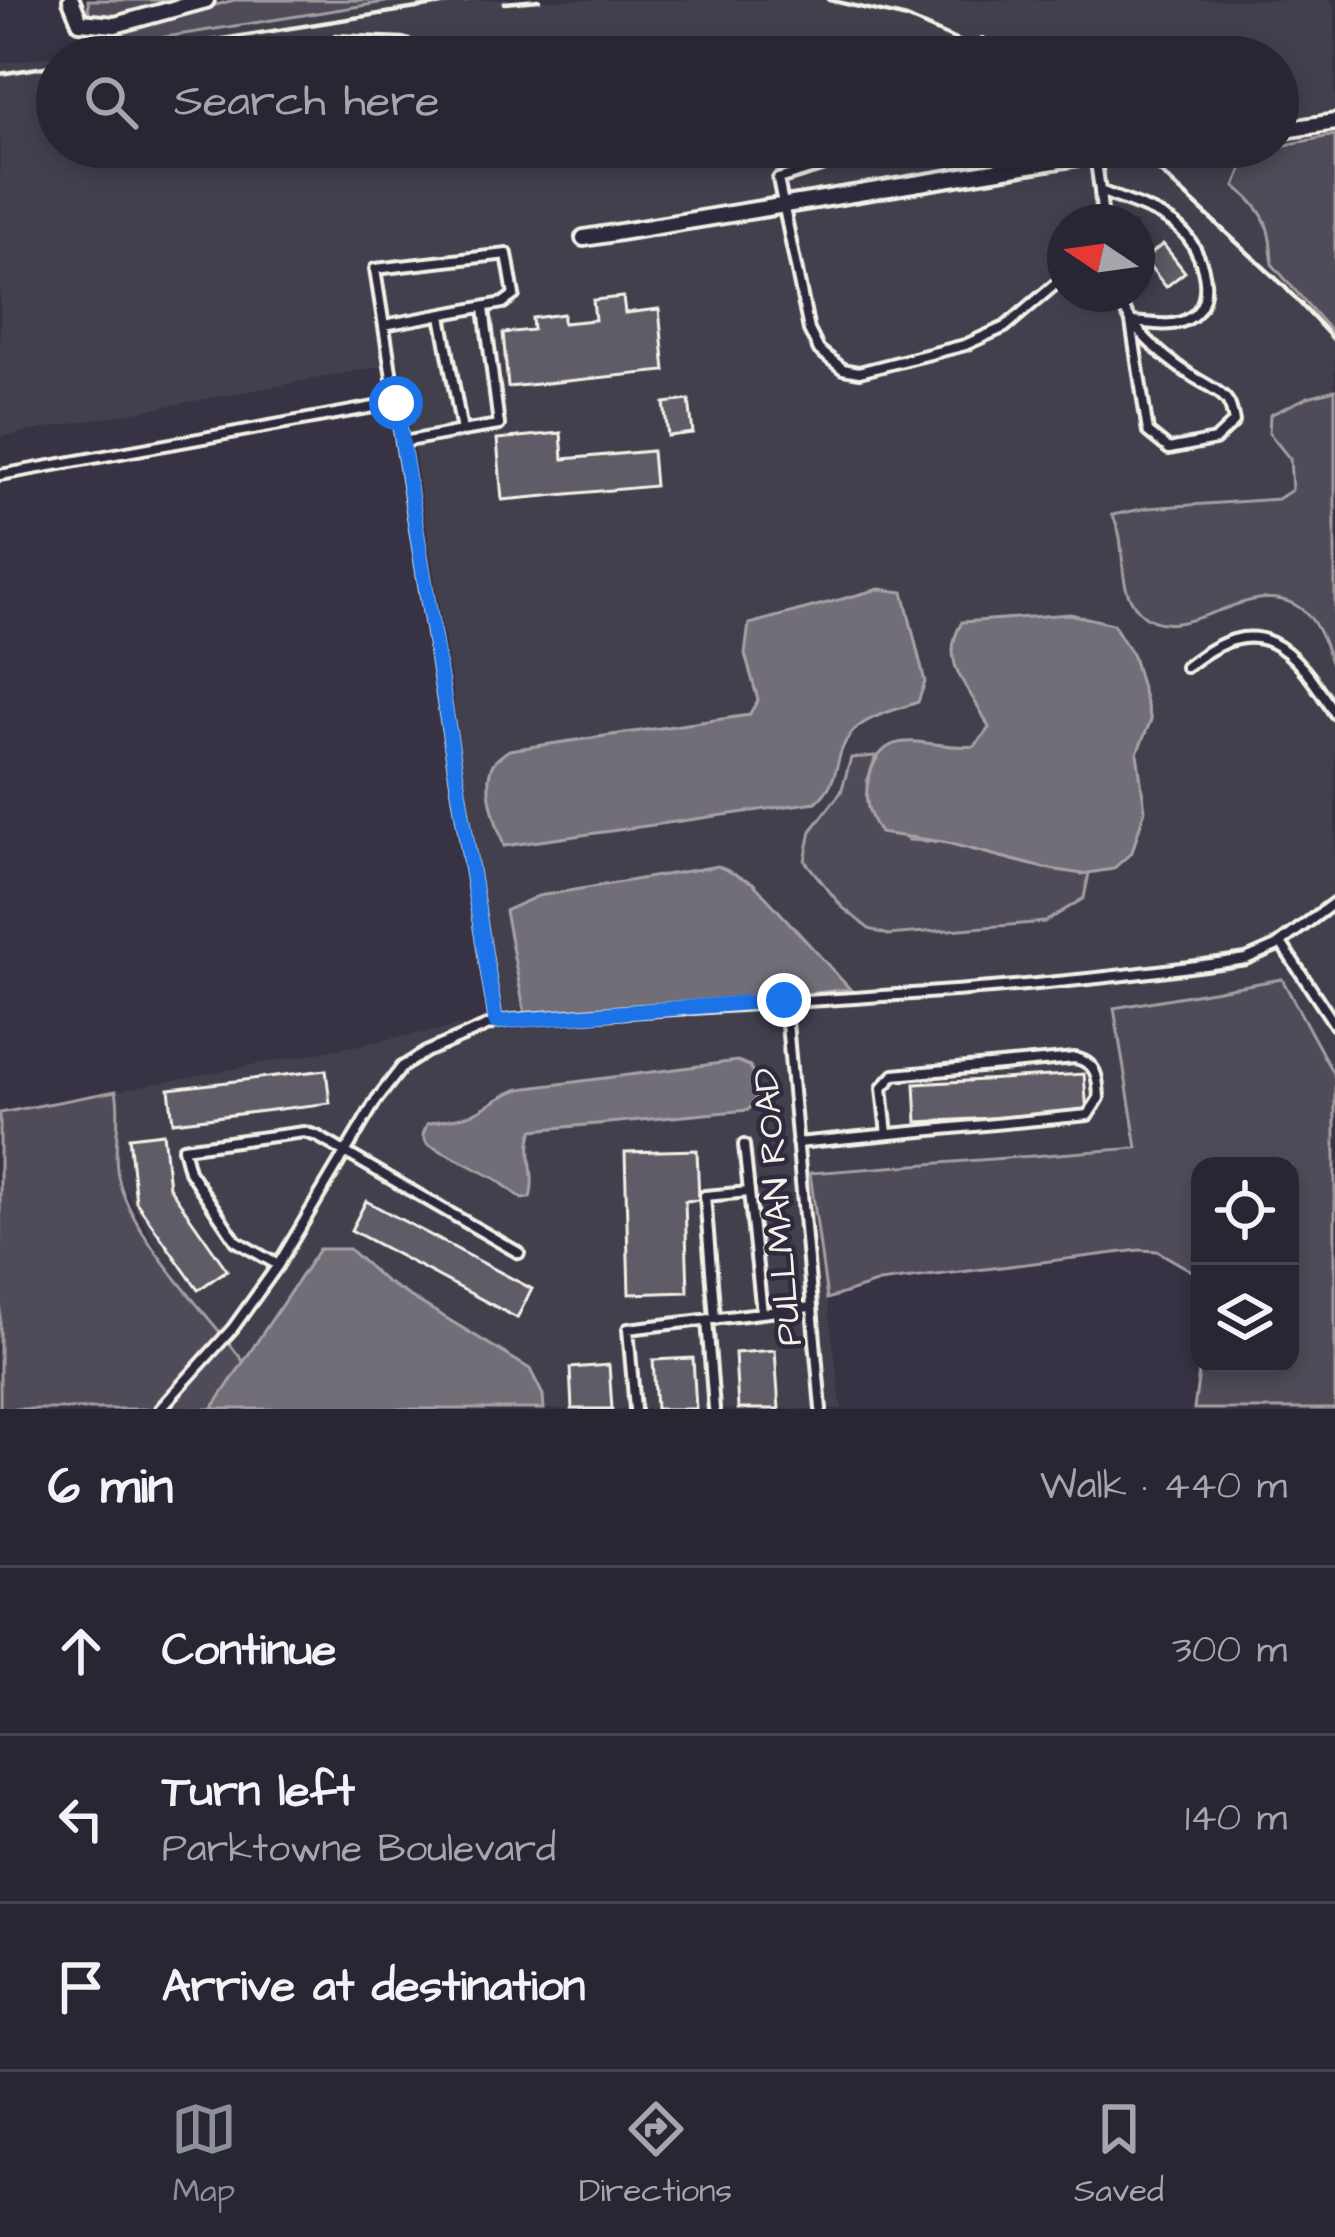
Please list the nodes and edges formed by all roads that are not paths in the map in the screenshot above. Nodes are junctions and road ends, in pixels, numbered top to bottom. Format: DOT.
graph roads {
  1 [pos="70,0"];
  2 [pos="206,0"];
  3 [pos="1335,122"];
  4 [pos="1299,128"];
  5 [pos="814,168"];
  6 [pos="1005,168"];
  7 [pos="1097,168"];
  8 [pos="1100,191"];
  9 [pos="782,204"];
  10 [pos="1100,204"];
  11 [pos="584,238"];
  12 [pos="1047,291"];
  13 [pos="484,308"];
  14 [pos="1127,312"];
  15 [pos="441,315"];
  16 [pos="1132,322"];
  17 [pos="383,325"];
  18 [pos="396,403"];
  19 [pos="462,431"];
  20 [pos="403,442"];
  21 [pos="0,475"];
  22 [pos="1186,667"];
  23 [pos="1335,714"];
  24 [pos="1335,902"];
  25 [pos="1281,943"];
  26 [pos="784,1000"];
  27 [pos="496,1022"];
  28 [pos="1335,1025"];
  29 [pos="887,1135"];
  30 [pos="797,1143"];
  31 [pos="744,1144"];
  32 [pos="346,1150"];
  33 [pos="749,1192"];
  34 [pos="518,1253"];
  35 [pos="278,1265"];
  36 [pos="812,1306"];
  37 [pos="762,1313"];
  38 [pos="711,1319"];
  39 [pos="160,1409"];
  40 [pos="634,1409"];
  41 [pos="714,1409"];
  42 [pos="820,1409"];
  1 -- 2 [label="street"];
  3 -- 4 [label="street"];
  5 -- 9 [label="lane"];
  6 -- 9 [label="street"];
  7 -- 8 [label="lane"];
  8 -- 10 [label="lane"];
  8 -- 16 [label="lane"];
  9 -- 11 [label="street"];
  9 -- 12 [label="lane"];
  13 -- 15 [label="lane"];
  13 -- 17 [label="lane"];
  13 -- 19 [label="lane"];
  14 -- 16 [label="lane"];
  15 -- 17 [label="lane"];
  15 -- 19 [label="lane"];
  16 -- 16 [label="lane"];
  17 -- 18 [label="lane"];
  18 -- 20 [label="lane"];
  18 -- 21 [label="lane"];
  19 -- 20 [label="lane"];
  20 -- 27 [label="lane"];
  22 -- 23 [label="lane"];
  24 -- 25 [label="lane"];
  25 -- 26 [label="lane"];
  25 -- 28 [label="lane"];
  26 -- 27 [label="lane"];
  26 -- 30 [label="lane, PULLMAN ROAD"];
  27 -- 32 [label="lane"];
  29 -- 29 [label="lane"];
  29 -- 30 [label="lane"];
  30 -- 36 [label="lane, PULLMAN ROAD"];
  31 -- 33 [label="lane"];
  32 -- 34 [label="lane"];
  32 -- 35 [label="lane"];
  32 -- 35 [label="lane"];
  33 -- 37 [label="lane"];
  33 -- 38 [label="lane"];
  35 -- 39 [label="lane"];
  36 -- 37 [label="lane"];
  36 -- 42 [label="lane, PULLMAN ROAD"];
  37 -- 38 [label="lane"];
  38 -- 40 [label="lane"];
  38 -- 41 [label="lane"];
}
